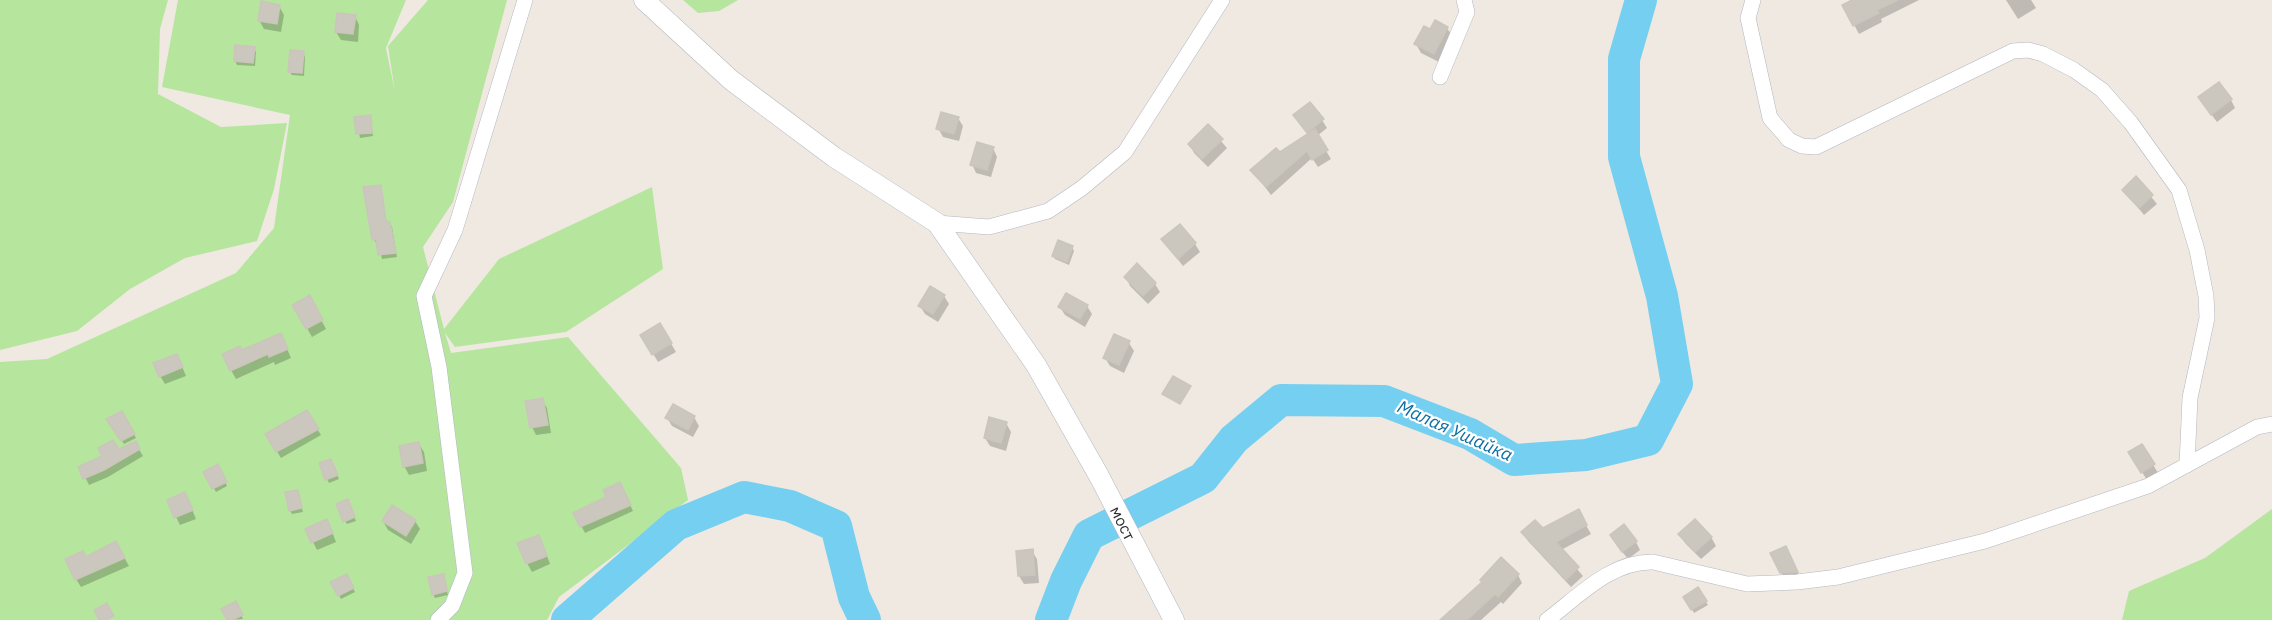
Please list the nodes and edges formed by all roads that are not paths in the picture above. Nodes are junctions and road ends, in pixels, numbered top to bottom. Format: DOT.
graph roads {
  1 [pos="525,0"];
  2 [pos="644,0"];
  3 [pos="1222,0"];
  4 [pos="1464,0"];
  5 [pos="1753,0"];
  6 [pos="1440,78"];
  7 [pos="937,223"];
  8 [pos="2272,424"];
  9 [pos="2187,465"];
  10 [pos="438,620"];
  11 [pos="1174,620"];
  12 [pos="1547,620"];
  1 -- 10 [label="street"];
  2 -- 7 [label="street"];
  3 -- 7 [label="street"];
  4 -- 6 [label="street"];
  5 -- 9 [label="street"];
  7 -- 11 [label="street, мост"];
  8 -- 9 [label="street"];
  9 -- 12 [label="street"];
}
